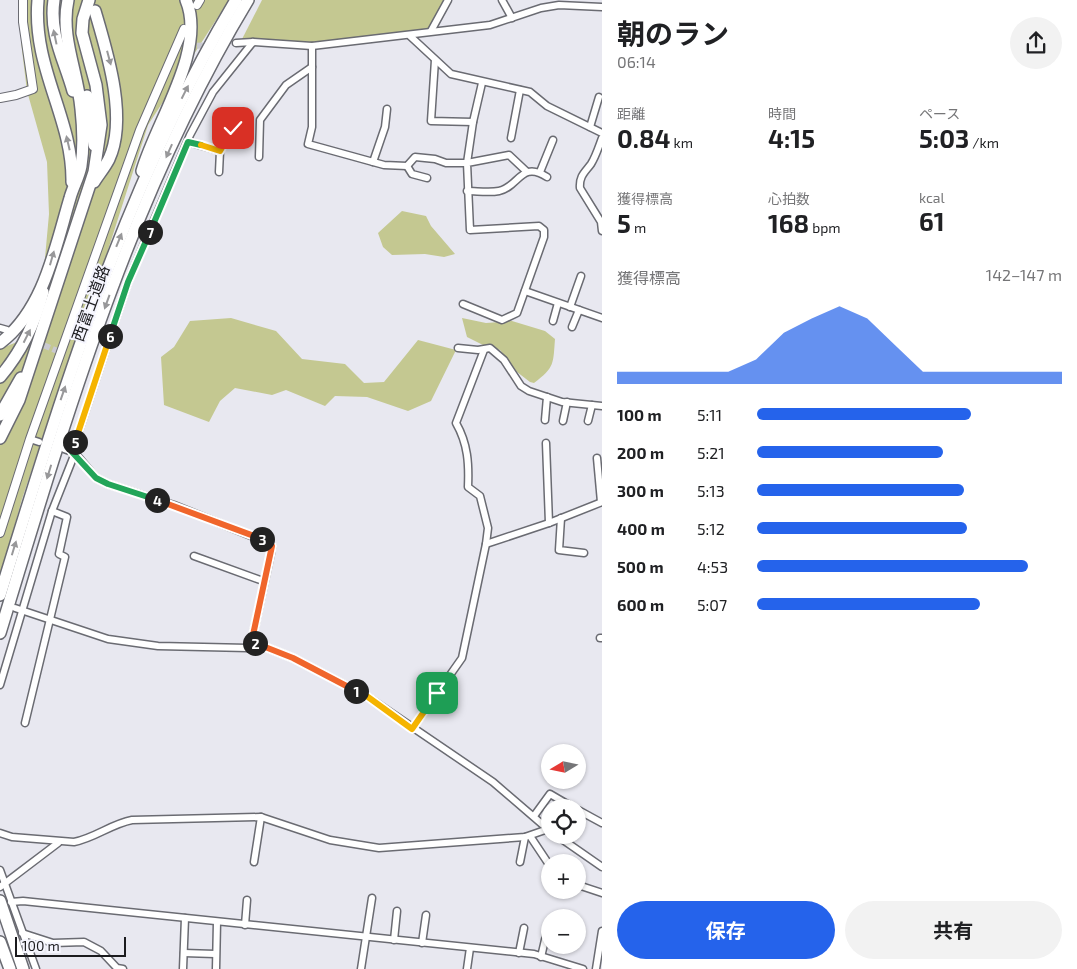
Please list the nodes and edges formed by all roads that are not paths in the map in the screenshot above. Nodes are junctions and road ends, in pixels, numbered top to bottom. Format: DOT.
graph roads {
  1 [pos="23,0"];
  2 [pos="38,0"];
  3 [pos="54,0"];
  4 [pos="68,0"];
  5 [pos="75,0"];
  6 [pos="89,0"];
  7 [pos="236,0"];
  8 [pos="248,0"];
  9 [pos="256,0"];
  10 [pos="448,0"];
  11 [pos="502,0"];
  12 [pos="194,2"];
  13 [pos="602,8"];
  14 [pos="95,11"];
  15 [pos="512,18"];
  16 [pos="184,28"];
  17 [pos="431,31"];
  18 [pos="410,36"];
  19 [pos="253,42"];
  20 [pos="236,44"];
  21 [pos="312,46"];
  22 [pos="435,60"];
  23 [pos="312,67"];
  24 [pos="482,83"];
  25 [pos="520,90"];
  26 [pos="599,97"];
  27 [pos="0,98"];
  28 [pos="387,109"];
  29 [pos="473,122"];
  30 [pos="233,128"];
  31 [pos="590,128"];
  32 [pos="177,133"];
  33 [pos="602,133"];
  34 [pos="511,138"];
  35 [pos="602,138"];
  36 [pos="553,140"];
  37 [pos="188,142"];
  38 [pos="220,151"];
  39 [pos="83,152"];
  40 [pos="259,156"];
  41 [pos="96,157"];
  42 [pos="373,162"];
  43 [pos="466,163"];
  44 [pos="407,166"];
  45 [pos="526,171"];
  46 [pos="219,172"];
  47 [pos="540,172"];
  48 [pos="548,177"];
  49 [pos="427,178"];
  50 [pos="89,189"];
  51 [pos="467,191"];
  52 [pos="71,192"];
  53 [pos="129,215"];
  54 [pos="602,231"];
  55 [pos="581,276"];
  56 [pos="46,279"];
  57 [pos="526,291"];
  58 [pos="558,303"];
  59 [pos="463,304"];
  60 [pos="570,307"];
  61 [pos="579,310"];
  62 [pos="602,318"];
  63 [pos="552,321"];
  64 [pos="572,327"];
  65 [pos="0,343"];
  66 [pos="458,348"];
  67 [pos="484,350"];
  68 [pos="33,357"];
  69 [pos="0,377"];
  70 [pos="547,397"];
  71 [pos="567,402"];
  72 [pos="592,405"];
  73 [pos="602,406"];
  74 [pos="0,415"];
  75 [pos="545,420"];
  76 [pos="562,421"];
  77 [pos="588,421"];
  78 [pos="0,438"];
  79 [pos="30,439"];
  80 [pos="39,442"];
  81 [pos="546,443"];
  82 [pos="64,449"];
  83 [pos="73,452"];
  84 [pos="597,458"];
  85 [pos="601,502"];
  86 [pos="52,511"];
  87 [pos="561,518"];
  88 [pos="550,523"];
  89 [pos="0,533"];
  90 [pos="486,544"];
  91 [pos="584,553"];
  92 [pos="194,556"];
  93 [pos="264,581"];
  94 [pos="0,595"];
  95 [pos="15,608"];
  96 [pos="24,610"];
  97 [pos="51,619"];
  98 [pos="0,633"];
  99 [pos="255,643"];
  100 [pos="0,685"];
  101 [pos="25,723"];
  102 [pos="412,729"];
  103 [pos="546,799"];
  104 [pos="559,799"];
  105 [pos="541,806"];
  106 [pos="586,814"];
  107 [pos="534,816"];
  108 [pos="261,817"];
  109 [pos="541,823"];
  110 [pos="602,823"];
  111 [pos="0,833"];
  112 [pos="541,833"];
  113 [pos="527,837"];
  114 [pos="58,843"];
  115 [pos="569,844"];
  116 [pos="541,855"];
  117 [pos="254,862"];
  118 [pos="520,862"];
  119 [pos="602,867"];
  120 [pos="0,870"];
  121 [pos="2,885"];
  122 [pos="586,888"];
  123 [pos="602,893"];
  124 [pos="372,898"];
  125 [pos="247,900"];
  126 [pos="6,901"];
  127 [pos="397,911"];
  128 [pos="426,915"];
  129 [pos="185,918"];
  130 [pos="217,922"];
  131 [pos="245,925"];
  132 [pos="524,928"];
  133 [pos="602,931"];
  134 [pos="22,933"];
  135 [pos="365,937"];
  136 [pos="394,940"];
  137 [pos="0,942"];
  138 [pos="422,943"];
  139 [pos="470,948"];
  140 [pos="184,953"];
  141 [pos="519,953"];
  142 [pos="215,954"];
  143 [pos="541,956"];
  144 [pos="10,969"];
  145 [pos="23,969"];
  146 [pos="36,969"];
  147 [pos="124,969"];
  148 [pos="183,969"];
  149 [pos="216,969"];
  150 [pos="360,969"];
  151 [pos="467,969"];
  152 [pos="583,969"];
  153 [pos="596,969"];
  1 -- 27 [label="street"];
  52 -- 2 [label="highway, one-way"];
  39 -- 3 [label="highway, one-way"];
  4 -- 39 [label="highway"];
  5 -- 41 [label="highway"];
  6 -- 41 [label="highway"];
  53 -- 7 [label="highway, 西富士道路, one-way"];
  8 -- 32 [label="highway, 西富士道路"];
  9 -- 32 [label="highway"];
  10 -- 17 [label="street"];
  11 -- 15 [label="street"];
  12 -- 53 [label="highway"];
  13 -- 15 [label="street"];
  14 -- 50 [label="highway, one-way"];
  15 -- 17 [label="street"];
  16 -- 79 [label="street"];
  17 -- 18 [label="street"];
  18 -- 21 [label="street"];
  18 -- 22 [label="street"];
  19 -- 20 [label="street"];
  19 -- 21 [label="street"];
  19 -- 37 [label="street"];
  21 -- 23 [label="street"];
  22 -- 24 [label="street"];
  22 -- 29 [label="street"];
  23 -- 40 [label="street"];
  23 -- 42 [label="street"];
  24 -- 25 [label="street"];
  24 -- 29 [label="street"];
  25 -- 31 [label="street"];
  25 -- 34 [label="street"];
  26 -- 31 [label="street"];
  28 -- 42 [label="street"];
  29 -- 43 [label="street"];
  30 -- 38 [label="street"];
  31 -- 33 [label="street"];
  32 -- 98 [label="highway, 西富士道路, one-way"];
  35 -- 54 [label="street"];
  36 -- 47 [label="street"];
  37 -- 38 [label="street"];
  37 -- 83 [label="street"];
  38 -- 46 [label="street"];
  39 -- 52 [label="highway"];
  41 -- 50 [label="highway"];
  42 -- 44 [label="street"];
  43 -- 44 [label="street"];
  43 -- 45 [label="street"];
  43 -- 51 [label="street"];
  44 -- 49 [label="street"];
  45 -- 47 [label="street"];
  45 -- 51 [label="street"];
  47 -- 48 [label="street"];
  50 -- 68 [label="highway"];
  51 -- 57 [label="street"];
  56 -- 52 [label="highway, one-way"];
  94 -- 53 [label="highway, 西富士道路, one-way"];
  55 -- 60 [label="street"];
  56 -- 65 [label="highway"];
  69 -- 56 [label="highway, one-way"];
  57 -- 58 [label="street"];
  57 -- 59 [label="street"];
  58 -- 60 [label="street"];
  58 -- 63 [label="street"];
  60 -- 61 [label="street"];
  61 -- 62 [label="street"];
  61 -- 64 [label="street"];
  66 -- 67 [label="street"];
  67 -- 70 [label="street"];
  67 -- 90 [label="street"];
  68 -- 74 [label="highway"];
  68 -- 78 [label="highway"];
  70 -- 71 [label="street"];
  70 -- 75 [label="street"];
  71 -- 72 [label="street"];
  71 -- 76 [label="street"];
  72 -- 73 [label="street"];
  72 -- 77 [label="street"];
  79 -- 80 [label="street"];
  79 -- 89 [label="street"];
  81 -- 88 [label="street"];
  82 -- 83 [label="street"];
  83 -- 86 [label="street"];
  83 -- 93 [label="street"];
  84 -- 85 [label="street"];
  85 -- 87 [label="street"];
  86 -- 96 [label="street"];
  86 -- 97 [label="street"];
  87 -- 88 [label="street"];
  87 -- 91 [label="street"];
  88 -- 90 [label="street"];
  90 -- 102 [label="street"];
  92 -- 93 [label="street"];
  93 -- 99 [label="street"];
  95 -- 96 [label="street"];
  96 -- 97 [label="street"];
  96 -- 100 [label="street"];
  97 -- 99 [label="street"];
  97 -- 101 [label="street"];
  99 -- 102 [label="street"];
  102 -- 107 [label="street"];
  103 -- 104 [label="street"];
  105 -- 107 [label="street"];
  106 -- 110 [label="street"];
  107 -- 109 [label="street"];
  108 -- 113 [label="street"];
  108 -- 114 [label="street"];
  108 -- 117 [label="street"];
  111 -- 114 [label="street"];
  112 -- 113 [label="street"];
  113 -- 116 [label="street"];
  113 -- 118 [label="street"];
  114 -- 121 [label="street"];
  115 -- 119 [label="street"];
  120 -- 121 [label="street"];
  121 -- 126 [label="street"];
  122 -- 123 [label="street"];
  124 -- 135 [label="street"];
  125 -- 131 [label="street"];
  126 -- 129 [label="street"];
  126 -- 134 [label="street"];
  126 -- 145 [label="highway"];
  127 -- 136 [label="street"];
  128 -- 138 [label="street"];
  129 -- 130 [label="street"];
  129 -- 140 [label="street"];
  130 -- 131 [label="street"];
  130 -- 142 [label="street"];
  131 -- 135 [label="street"];
  132 -- 141 [label="street"];
  133 -- 153 [label="street"];
  134 -- 146 [label="street"];
  134 -- 147 [label="street"];
  135 -- 136 [label="street"];
  135 -- 150 [label="street"];
  136 -- 138 [label="street"];
  137 -- 144 [label="highway"];
  138 -- 139 [label="street"];
  139 -- 141 [label="street"];
  139 -- 151 [label="street"];
  140 -- 142 [label="street"];
  140 -- 148 [label="street"];
  141 -- 143 [label="street"];
  142 -- 149 [label="street"];
  143 -- 152 [label="street"];
}
